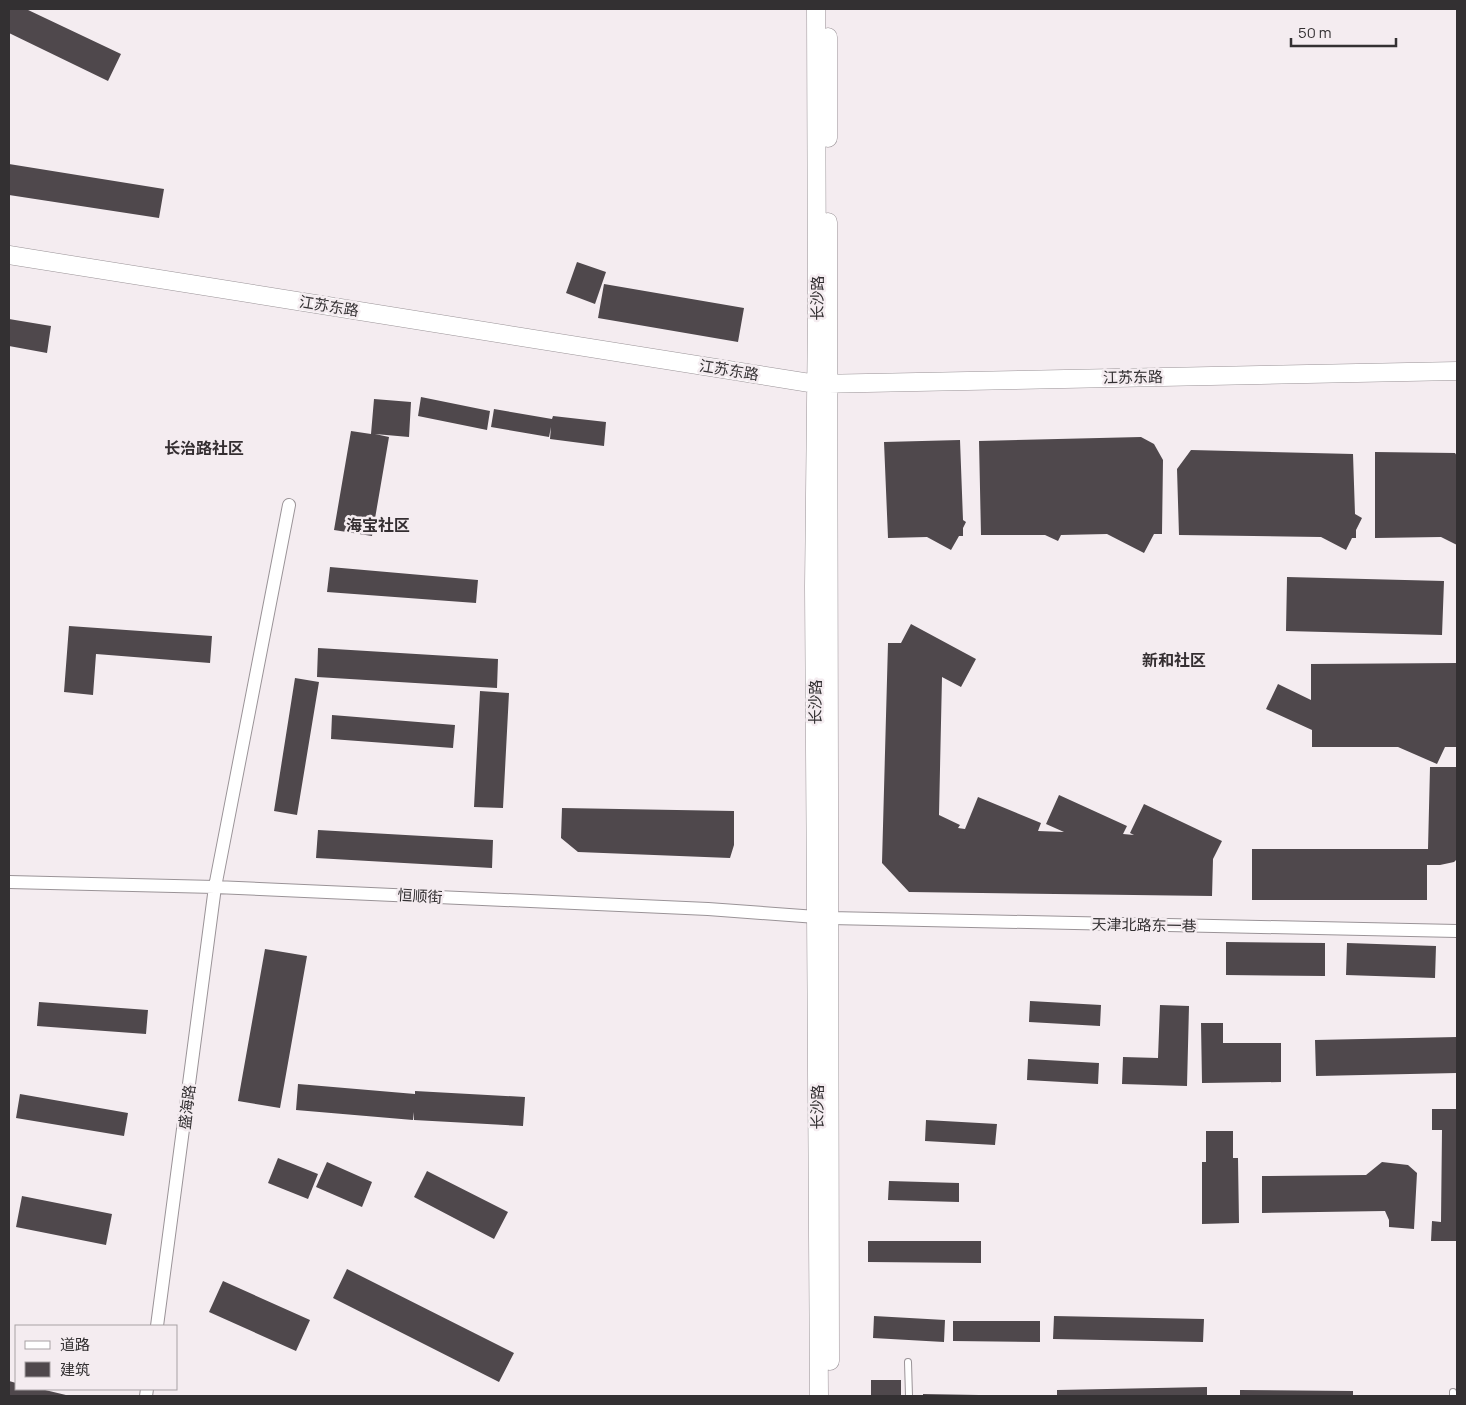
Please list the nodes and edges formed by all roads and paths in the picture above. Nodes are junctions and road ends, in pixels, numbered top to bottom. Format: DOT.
graph roads {
  1 [pos="816,9"];
  2 [pos="828,9"];
  3 [pos="9,255"];
  4 [pos="1457,371"];
  5 [pos="822,384"];
  6 [pos="289,505"];
  7 [pos="9,882"];
  8 [pos="216,887"];
  9 [pos="823,917"];
  10 [pos="1457,931"];
  11 [pos="157,1325"];
  12 [pos="908,1362"];
  13 [pos="819,1396"];
  14 [pos="830,1396"];
  15 [pos="909,1396"];
  1 -- 5 [label="street, 长沙路"];
  2 -- 5 [label="street, 长沙路"];
  3 -- 5 [label="street, 江苏东路"];
  4 -- 5 [label="street, 江苏东路"];
  5 -- 9 [label="street, 长沙路"];
  6 -- 8 [label="street, 盛海路"];
  7 -- 8 [label="street, 恒顺街"];
  8 -- 9 [label="street, 恒顺街"];
  8 -- 11 [label="street, 盛海路"];
  9 -- 10 [label="street, 天津北路东一巷"];
  9 -- 13 [label="street, 长沙路"];
  9 -- 14 [label="street, 长沙路"];
  12 -- 15 [label="lane"];
}
